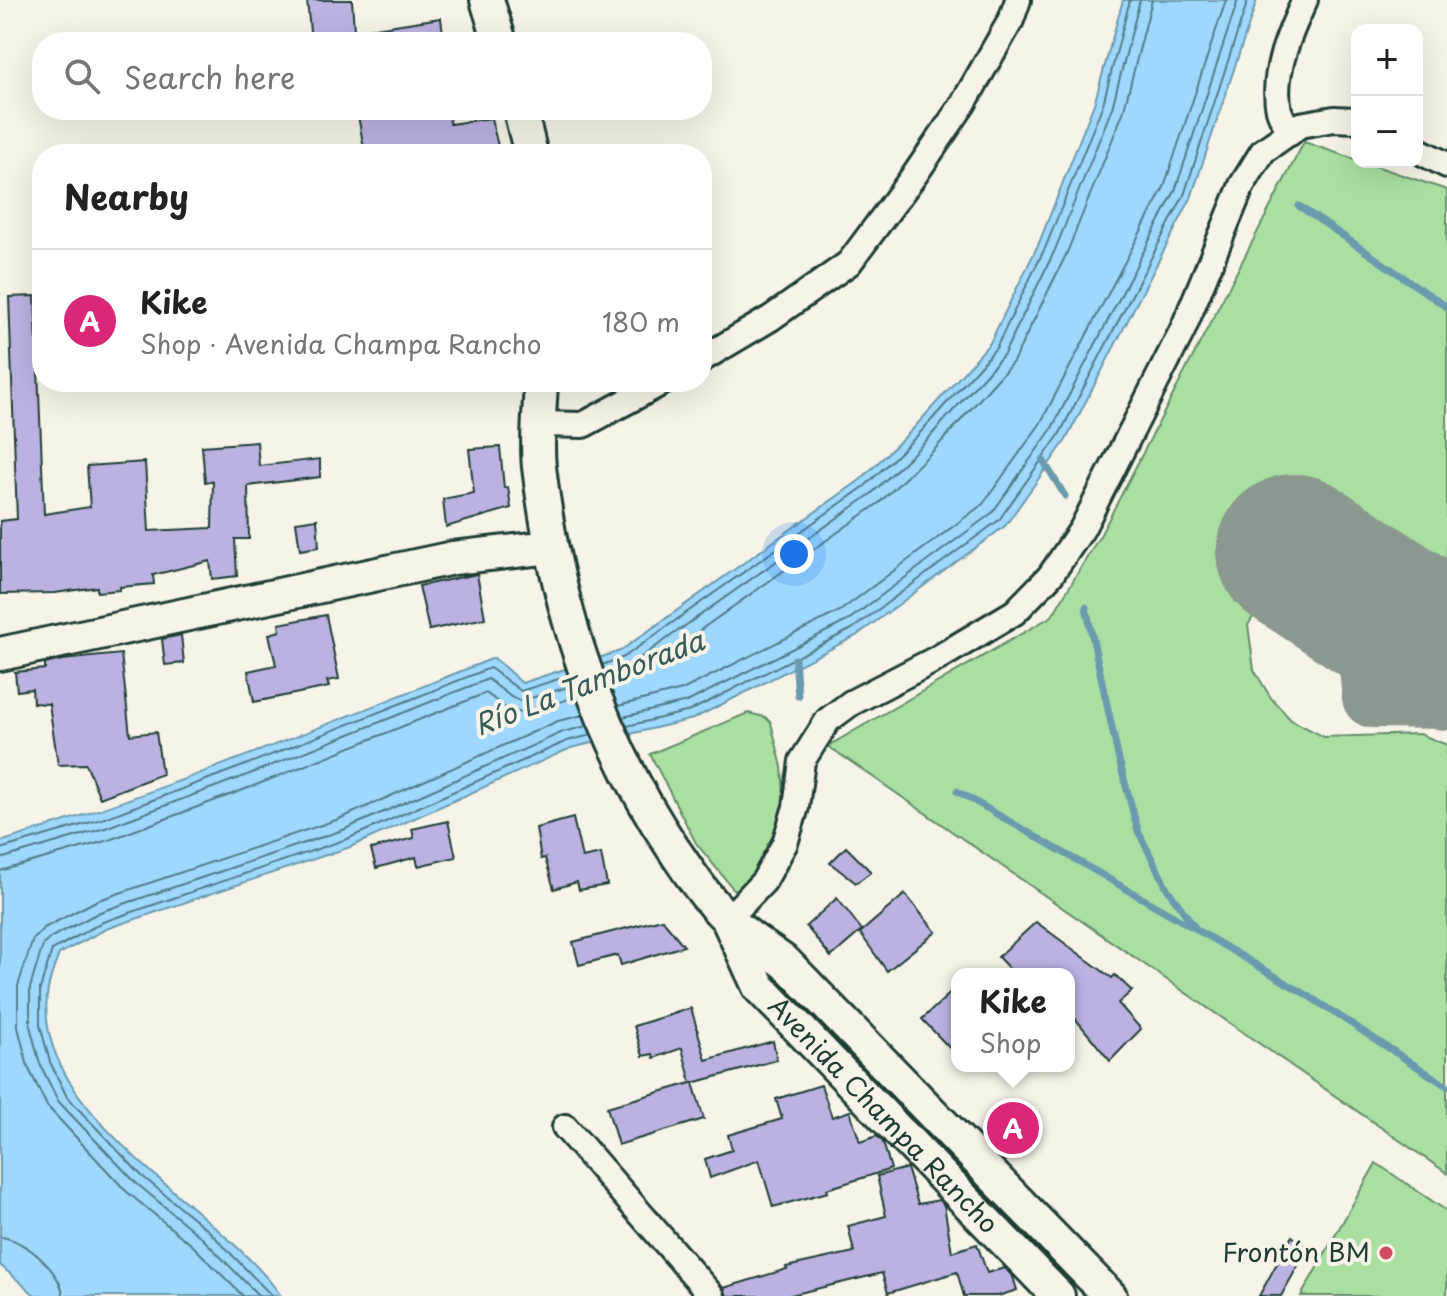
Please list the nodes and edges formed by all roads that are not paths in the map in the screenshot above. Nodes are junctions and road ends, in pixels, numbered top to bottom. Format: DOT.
graph roads {
  1 [pos="487,0"];
  2 [pos="1018,0"];
  3 [pos="1305,0"];
  4 [pos="497,32"];
  5 [pos="522,120"];
  6 [pos="1351,120"];
  7 [pos="1290,133"];
  8 [pos="528,144"];
  9 [pos="1423,153"];
  10 [pos="1447,165"];
  11 [pos="712,353"];
  12 [pos="541,392"];
  13 [pos="644,392"];
  14 [pos="540,424"];
  15 [pos="551,547"];
  16 [pos="0,654"];
  17 [pos="728,919"];
  18 [pos="565,1127"];
  19 [pos="1012,1196"];
  20 [pos="987,1224"];
  21 [pos="712,1296"];
  22 [pos="1058,1296"];
  23 [pos="1110,1296"];
  1 -- 4 [label="main road"];
  2 -- 11 [label="street"];
  3 -- 7 [label="street"];
  5 -- 8 [label="main road"];
  6 -- 7 [label="street"];
  7 -- 17 [label="street"];
  9 -- 10 [label="street"];
  12 -- 14 [label="main road, Avenida Champa Rancho"];
  13 -- 14 [label="street"];
  14 -- 15 [label="main road, Avenida Champa Rancho"];
  15 -- 16 [label="main road"];
  15 -- 17 [label="main road, Avenida Champa Rancho"];
  17 -- 19 [label="main road, Avenida Champa Rancho"];
  17 -- 20 [label="main road, Avenida Champa Rancho"];
  18 -- 21 [label="street"];
  19 -- 20 [label="main road"];
  19 -- 23 [label="main road, Avenida Champa Rancho"];
  20 -- 22 [label="main road, Avenida Champa Rancho"];
}
